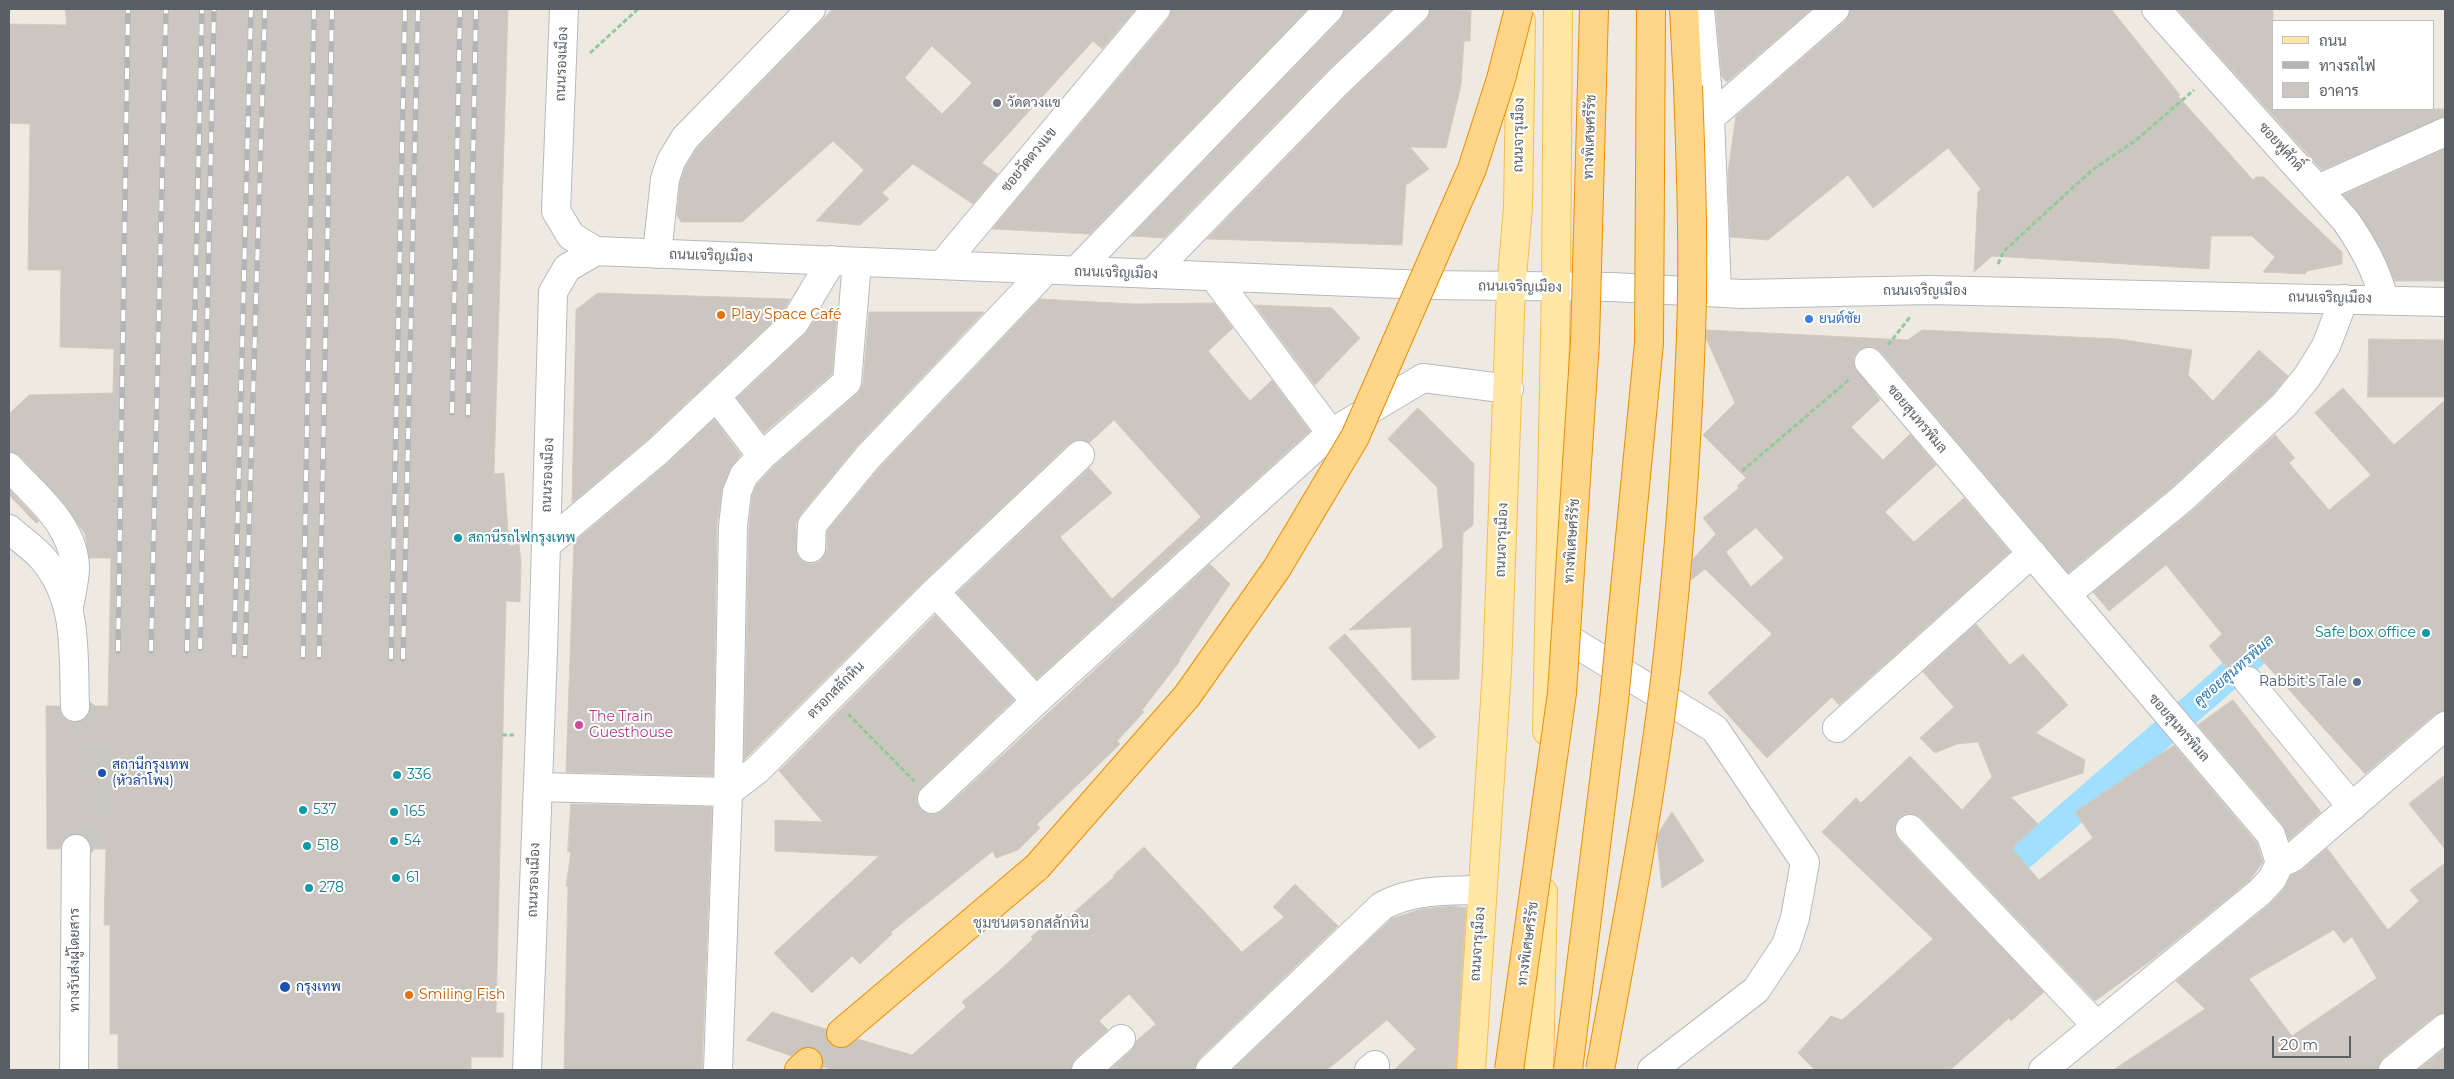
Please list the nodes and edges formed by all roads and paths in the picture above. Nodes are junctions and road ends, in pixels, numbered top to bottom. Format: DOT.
graph roads {
  1 [pos="564,9"];
  2 [pos="638,9"];
  3 [pos="811,9"];
  4 [pos="1156,9"];
  5 [pos="1328,9"];
  6 [pos="1415,9"];
  7 [pos="1520,9"];
  8 [pos="1558,9"];
  9 [pos="1594,9"];
  10 [pos="1651,9"];
  11 [pos="1684,9"];
  12 [pos="1700,9"];
  13 [pos="1835,9"];
  14 [pos="2156,9"];
  15 [pos="2213,72"];
  16 [pos="562,79"];
  17 [pos="1710,118"];
  18 [pos="2445,132"];
  19 [pos="2318,189"];
  20 [pos="596,251"];
  21 [pos="657,254"];
  22 [pos="845,261"];
  23 [pos="942,266"];
  24 [pos="1046,270"];
  25 [pos="1076,271"];
  26 [pos="1151,274"];
  27 [pos="1214,277"];
  28 [pos="1511,288"];
  29 [pos="1556,288"];
  30 [pos="1930,290"];
  31 [pos="1983,291"];
  32 [pos="1717,292"];
  33 [pos="2344,299"];
  34 [pos="2384,299"];
  35 [pos="2445,302"];
  36 [pos="1870,362"];
  37 [pos="1509,389"];
  38 [pos="716,396"];
  39 [pos="1331,433"];
  40 [pos="1080,455"];
  41 [pos="762,456"];
  42 [pos="9,467"];
  43 [pos="1742,471"];
  44 [pos="13,535"];
  45 [pos="546,545"];
  46 [pos="811,548"];
  47 [pos="2032,553"];
  48 [pos="935,592"];
  49 [pos="2067,594"];
  50 [pos="69,608"];
  51 [pos="1549,627"];
  52 [pos="2248,681"];
  53 [pos="830,696"];
  54 [pos="1036,701"];
  55 [pos="75,707"];
  56 [pos="2445,726"];
  57 [pos="1837,728"];
  58 [pos="538,787"];
  59 [pos="728,792"];
  60 [pos="932,799"];
  61 [pos="2352,807"];
  62 [pos="1910,829"];
  63 [pos="76,849"];
  64 [pos="2280,862"];
  65 [pos="1481,890"];
  66 [pos="2096,1025"];
  67 [pos="2445,1028"];
  68 [pos="841,1034"];
  69 [pos="1121,1039"];
  70 [pos="2048,1068"];
  71 [pos="74,1070"];
  72 [pos="527,1070"];
  73 [pos="718,1070"];
  74 [pos="1086,1070"];
  75 [pos="1210,1070"];
  76 [pos="1471,1070"];
  77 [pos="1509,1070"];
  78 [pos="1540,1070"];
  79 [pos="1568,1070"];
  80 [pos="1600,1070"];
  81 [pos="1652,1070"];
  82 [pos="2393,1070"];
  1 -- 16 [label="street, ถนนรองเมือง"];
  2 -- 16 [label="path"];
  3 -- 21 [label="street"];
  4 -- 23 [label="street, ซอยวัดดวงแข"];
  5 -- 25 [label="street"];
  6 -- 26 [label="street"];
  7 -- 28 [label="main road, ถนนจารุเมือง"];
  7 -- 68 [label="highway, bridge"];
  8 -- 29 [label="main road"];
  9 -- 77 [label="highway, ทางพิเศษศรีรัช, bridge"];
  10 -- 79 [label="highway, bridge"];
  11 -- 80 [label="highway, bridge"];
  12 -- 17 [label="street"];
  13 -- 17 [label="street"];
  14 -- 15 [label="street, ซอยฟูศักดิ์"];
  15 -- 19 [label="street, ซอยฟูศักดิ์"];
  15 -- 31 [label="path"];
  16 -- 20 [label="street, ถนนรองเมือง"];
  17 -- 32 [label="street"];
  18 -- 19 [label="street"];
  19 -- 34 [label="street, ซอยฟูศักดิ์"];
  20 -- 21 [label="street, ถนนเจริญเมือง"];
  20 -- 45 [label="street, ถนนรองเมือง"];
  21 -- 22 [label="street, ถนนเจริญเมือง"];
  22 -- 23 [label="street, ถนนเจริญเมือง"];
  22 -- 38 [label="street"];
  22 -- 41 [label="street"];
  23 -- 24 [label="street, ถนนเจริญเมือง"];
  24 -- 25 [label="street, ถนนเจริญเมือง"];
  24 -- 46 [label="street"];
  25 -- 26 [label="street, ถนนเจริญเมือง"];
  26 -- 27 [label="street, ถนนเจริญเมือง"];
  27 -- 28 [label="street, ถนนเจริญเมือง"];
  27 -- 39 [label="street"];
  28 -- 29 [label="street, ถนนเจริญเมือง"];
  28 -- 37 [label="main road, ถนนจารุเมือง"];
  29 -- 32 [label="street, ถนนเจริญเมือง"];
  29 -- 51 [label="main road"];
  30 -- 31 [label="street, ถนนเจริญเมือง"];
  30 -- 32 [label="street, ถนนเจริญเมือง"];
  30 -- 36 [label="path"];
  31 -- 33 [label="street, ถนนเจริญเมือง"];
  33 -- 34 [label="street, ถนนเจริญเมือง"];
  33 -- 49 [label="street"];
  34 -- 35 [label="street, ถนนเจริญเมือง"];
  36 -- 43 [label="path"];
  36 -- 47 [label="street, ซอยสุนทรพิมล"];
  37 -- 39 [label="street"];
  37 -- 65 [label="main road, ถนนจารุเมือง"];
  38 -- 41 [label="street"];
  38 -- 45 [label="street"];
  39 -- 54 [label="street"];
  40 -- 48 [label="street, ตรอกสลักหิน"];
  41 -- 59 [label="street"];
  42 -- 50 [label="street"];
  44 -- 50 [label="street"];
  45 -- 58 [label="street, ถนนรองเมือง"];
  47 -- 49 [label="street, ซอยสุนทรพิมล"];
  47 -- 57 [label="street"];
  48 -- 53 [label="street, ตรอกสลักหิน"];
  48 -- 54 [label="street"];
  49 -- 64 [label="street, ซอยสุนทรพิมล"];
  50 -- 55 [label="street"];
  51 -- 78 [label="main road"];
  51 -- 81 [label="street"];
  52 -- 61 [label="street"];
  53 -- 59 [label="street, ตรอกสลักหิน"];
  53 -- 60 [label="path"];
  54 -- 60 [label="street"];
  56 -- 61 [label="street"];
  58 -- 59 [label="street"];
  58 -- 72 [label="street, ถนนรองเมือง"];
  59 -- 73 [label="street"];
  61 -- 64 [label="street"];
  62 -- 66 [label="street"];
  63 -- 71 [label="street, ทางรับส่งผู้โดยสาร"];
  64 -- 66 [label="street"];
  65 -- 75 [label="street"];
  65 -- 76 [label="main road, ถนนจารุเมือง"];
  66 -- 70 [label="street"];
  67 -- 82 [label="street"];
  69 -- 74 [label="street"];
}
